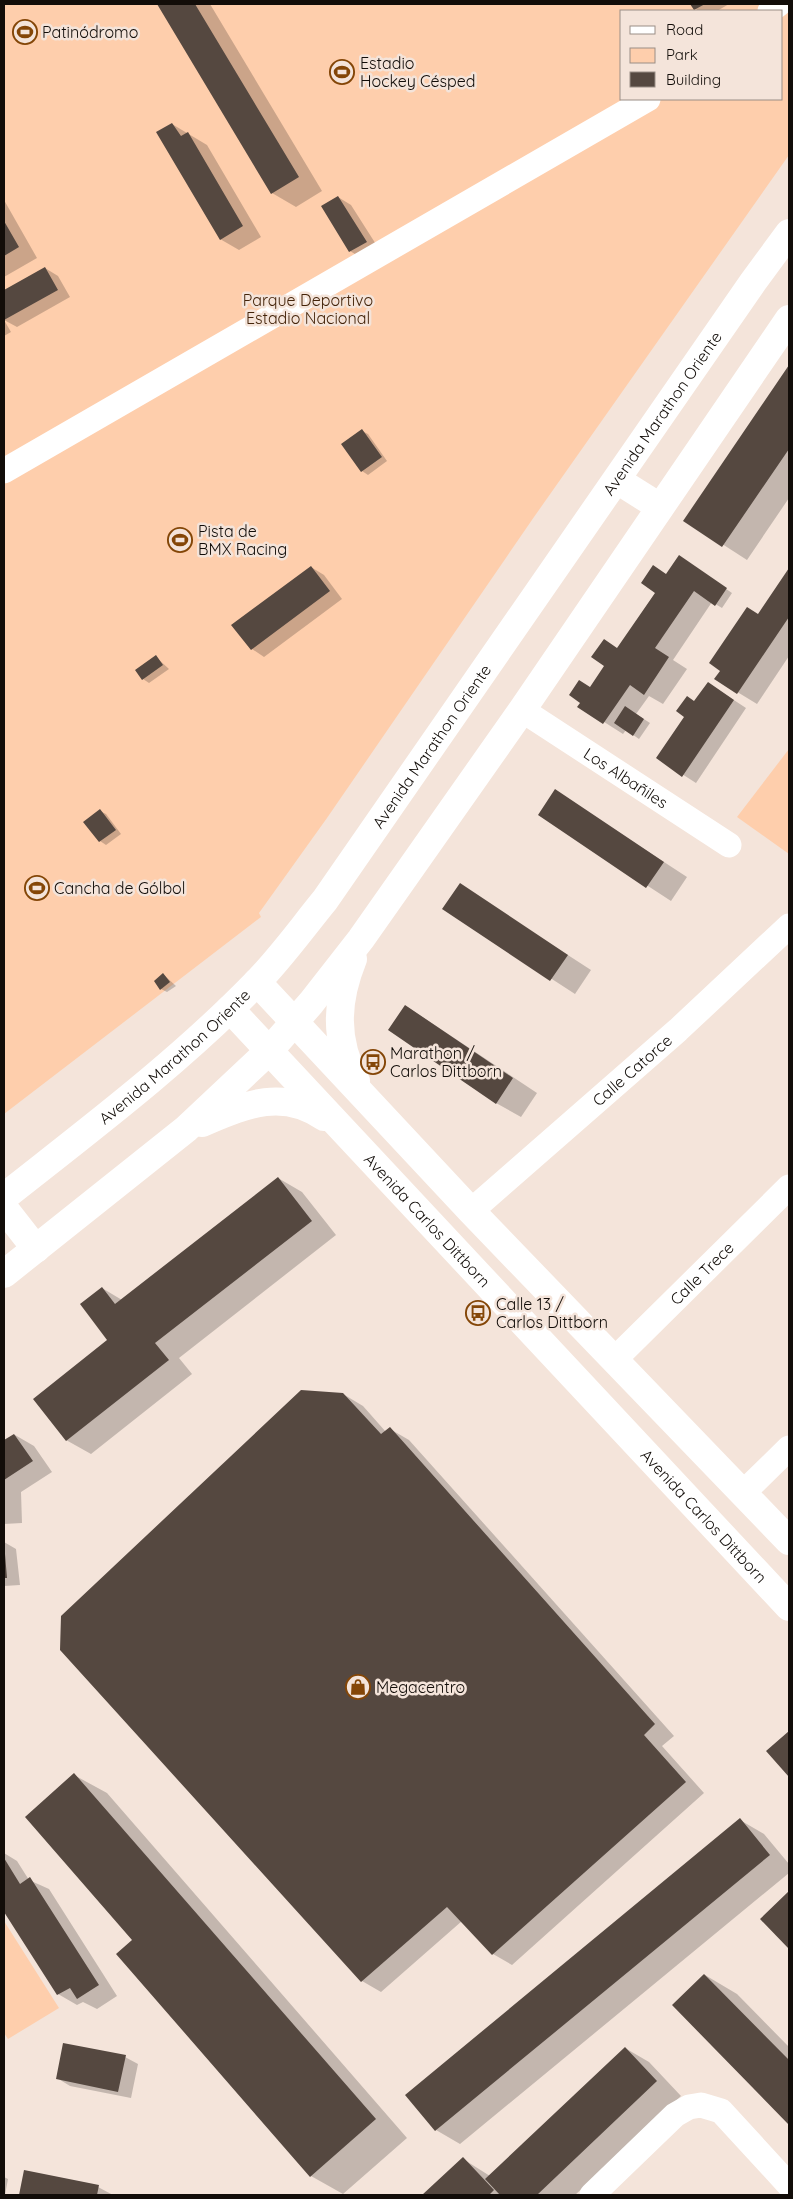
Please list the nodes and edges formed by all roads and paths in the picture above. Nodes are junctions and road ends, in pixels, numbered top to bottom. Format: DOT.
graph roads {
  1 [pos="646,100"];
  2 [pos="789,233"];
  3 [pos="789,319"];
  4 [pos="4,471"];
  5 [pos="616,480"];
  6 [pos="660,507"];
  7 [pos="522,710"];
  8 [pos="729,846"];
  9 [pos="789,926"];
  10 [pos="361,939"];
  11 [pos="257,982"];
  12 [pos="230,1009"];
  13 [pos="294,1023"];
  14 [pos="269,1051"];
  15 [pos="368,1102"];
  16 [pos="338,1126"];
  17 [pos="186,1129"];
  18 [pos="789,1187"];
  19 [pos="4,1197"];
  20 [pos="4,1208"];
  21 [pos="471,1211"];
  22 [pos="36,1248"];
  23 [pos="4,1274"];
  24 [pos="615,1359"];
  25 [pos="789,1448"];
  26 [pos="744,1492"];
  27 [pos="789,1541"];
  28 [pos="789,1607"];
  29 [pos="789,2185"];
  30 [pos="592,2195"];
  1 -- 4 [label="street"];
  2 -- 5 [label="main road, Avenida Marathon Oriente"];
  3 -- 6 [label="main road"];
  5 -- 6 [label="main road"];
  5 -- 11 [label="main road, Avenida Marathon Oriente"];
  6 -- 7 [label="main road"];
  7 -- 8 [label="street, Los Albañiles"];
  7 -- 10 [label="main road"];
  9 -- 21 [label="street, Calle Catorce"];
  10 -- 13 [label="main road"];
  10 -- 15 [label="main road"];
  11 -- 12 [label="main road, Avenida Marathon Oriente"];
  11 -- 13 [label="main road"];
  12 -- 14 [label="main road, Avenida Carlos Dittborn"];
  12 -- 19 [label="main road, Avenida Marathon Oriente"];
  13 -- 14 [label="main road"];
  13 -- 15 [label="main road"];
  14 -- 16 [label="main road, Avenida Carlos Dittborn"];
  14 -- 17 [label="main road"];
  15 -- 21 [label="main road"];
  16 -- 17 [label="main road"];
  16 -- 28 [label="main road, Avenida Carlos Dittborn"];
  17 -- 22 [label="main road"];
  18 -- 24 [label="street, Calle Trece"];
  20 -- 22 [label="main road"];
  21 -- 24 [label="main road"];
  22 -- 23 [label="main road"];
  24 -- 26 [label="main road"];
  25 -- 26 [label="street"];
  26 -- 27 [label="main road"];
  29 -- 30 [label="street"];
}
